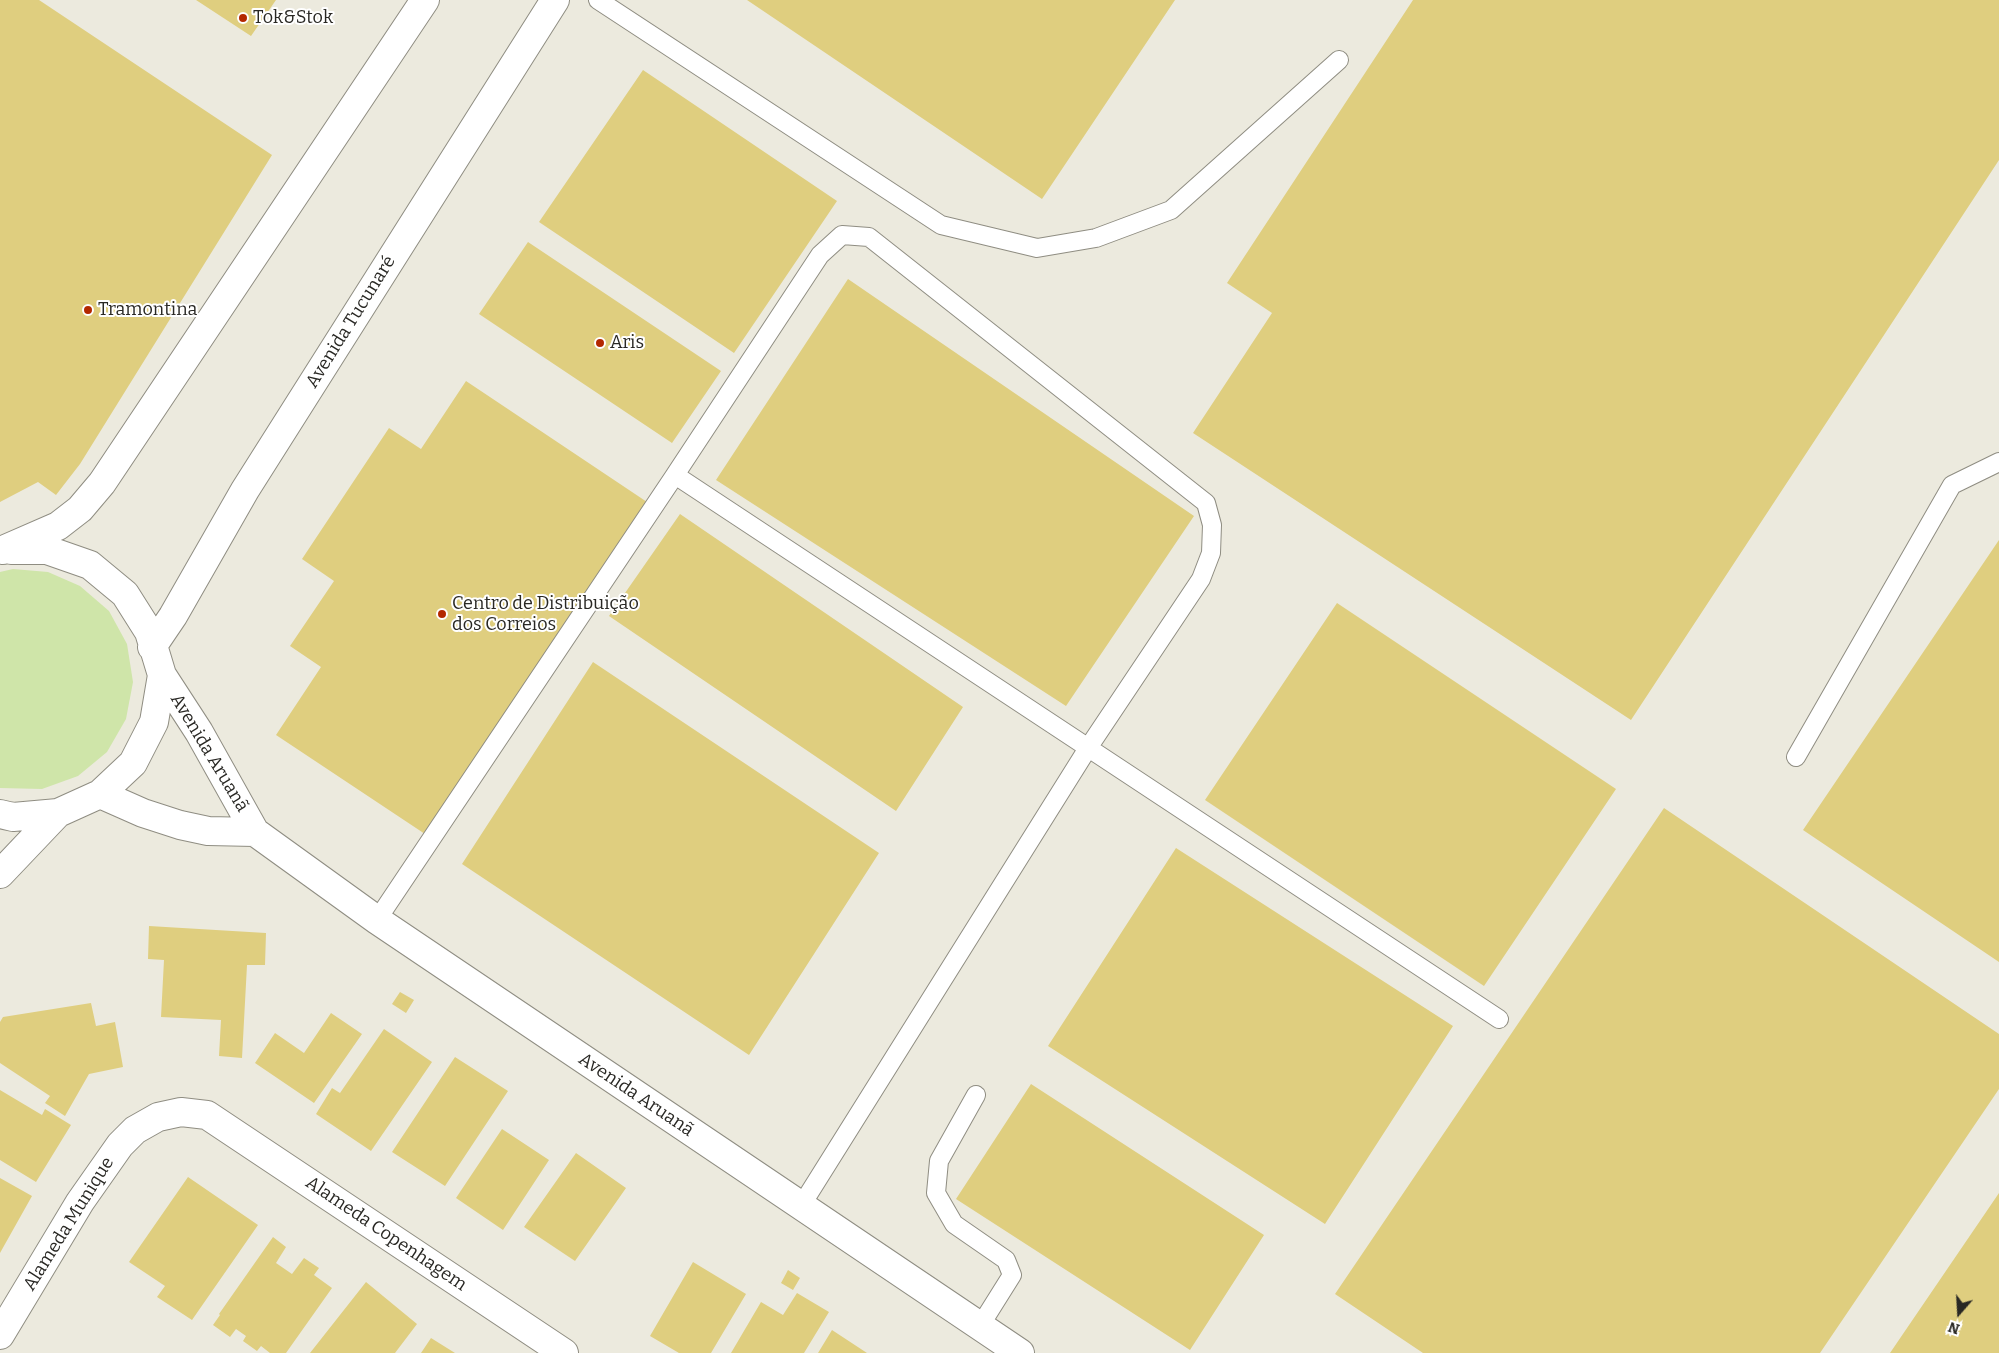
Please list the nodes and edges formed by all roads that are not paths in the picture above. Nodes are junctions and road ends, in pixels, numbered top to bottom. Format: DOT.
graph roads {
  1 [pos="425,0"];
  2 [pos="555,0"];
  3 [pos="598,0"];
  4 [pos="1340,60"];
  5 [pos="1999,462"];
  6 [pos="675,475"];
  7 [pos="2,550"];
  8 [pos="152,647"];
  9 [pos="162,675"];
  10 [pos="1088,748"];
  11 [pos="1796,758"];
  12 [pos="100,794"];
  13 [pos="58,813"];
  14 [pos="0,814"];
  15 [pos="255,832"];
  16 [pos="0,874"];
  17 [pos="376,920"];
  18 [pos="1499,1019"];
  19 [pos="976,1095"];
  20 [pos="207,1115"];
  21 [pos="801,1206"];
  22 [pos="980,1326"];
  23 [pos="0,1335"];
  24 [pos="564,1353"];
  25 [pos="1020,1353"];
  1 -- 7 [label="street"];
  2 -- 8 [label="street, Avenida Tucunaré"];
  3 -- 4 [label="lane"];
  5 -- 11 [label="lane"];
  6 -- 10 [label="lane"];
  6 -- 10 [label="lane"];
  6 -- 17 [label="lane"];
  7 -- 8 [label="street, Avenida Aruanã"];
  8 -- 9 [label="street, Avenida Aruanã"];
  9 -- 12 [label="street"];
  9 -- 15 [label="street, Avenida Aruanã"];
  10 -- 18 [label="lane"];
  10 -- 21 [label="lane"];
  12 -- 13 [label="street"];
  12 -- 15 [label="street, Avenida Aruanã"];
  13 -- 14 [label="street"];
  13 -- 16 [label="street"];
  15 -- 17 [label="street, Avenida Aruanã"];
  17 -- 21 [label="street, Avenida Aruanã"];
  19 -- 22 [label="lane"];
  20 -- 23 [label="street, Alameda Munique"];
  20 -- 24 [label="street, Alameda Copenhagem"];
  21 -- 22 [label="street, Avenida Aruanã"];
  22 -- 25 [label="street, Avenida Aruanã"];
}
